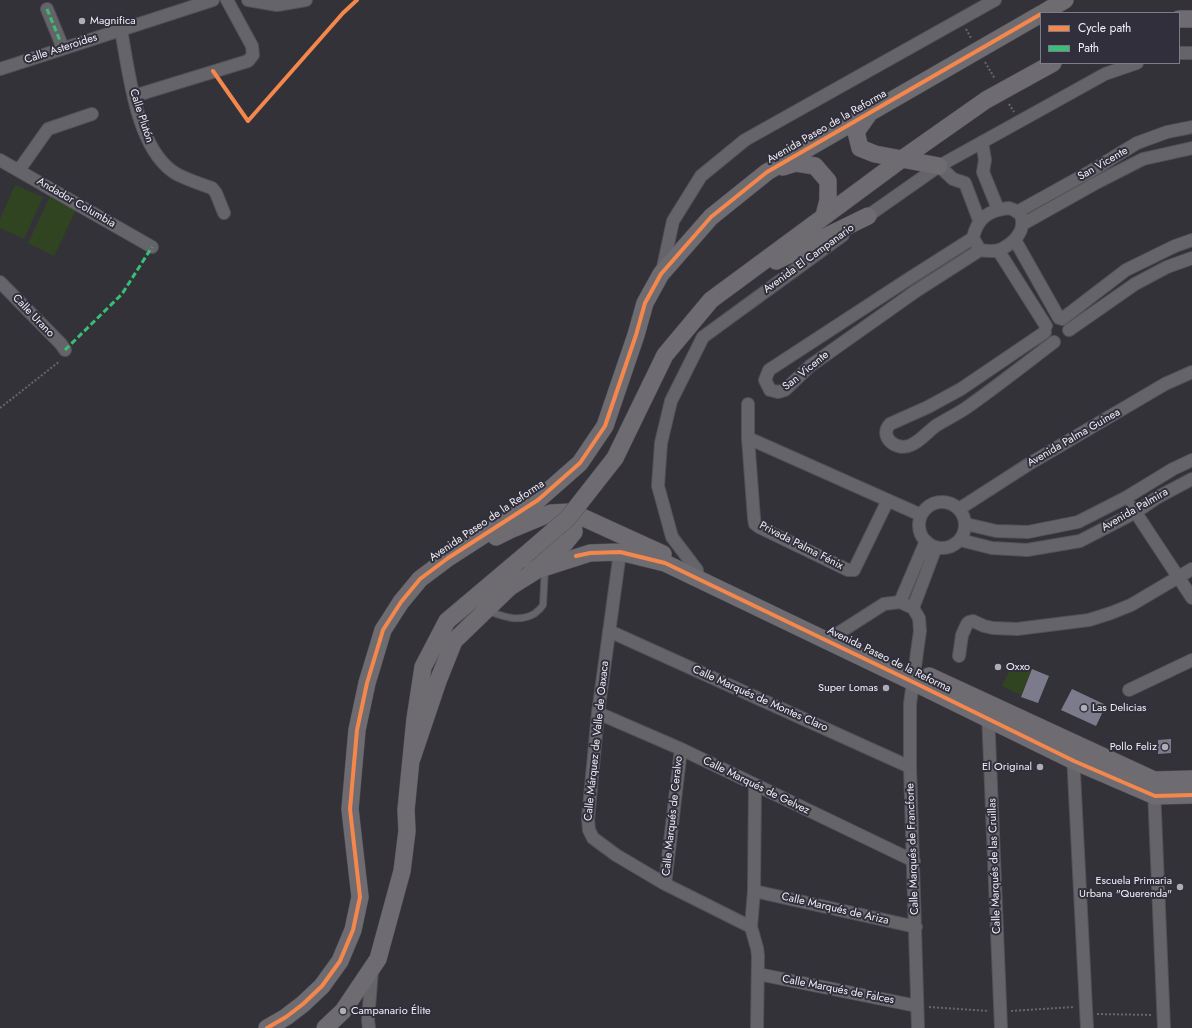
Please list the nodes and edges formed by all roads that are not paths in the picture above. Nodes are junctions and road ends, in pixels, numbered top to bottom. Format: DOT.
graph roads {
  1 [pos="214,0"];
  2 [pos="226,0"];
  3 [pos="248,0"];
  4 [pos="306,0"];
  5 [pos="995,0"];
  6 [pos="1065,0"];
  7 [pos="47,9"];
  8 [pos="1045,12"];
  9 [pos="1040,15"];
  10 [pos="1180,19"];
  11 [pos="1192,19"];
  12 [pos="121,30"];
  13 [pos="64,48"];
  14 [pos="1180,53"];
  15 [pos="1192,53"];
  16 [pos="1051,64"];
  17 [pos="1134,64"];
  18 [pos="0,69"];
  19 [pos="134,96"];
  20 [pos="869,113"];
  21 [pos="92,114"];
  22 [pos="1192,127"];
  23 [pos="982,142"];
  24 [pos="1192,148"];
  25 [pos="902,159"];
  26 [pos="0,160"];
  27 [pos="939,166"];
  28 [pos="19,170"];
  29 [pos="1091,171"];
  30 [pos="767,172"];
  31 [pos="982,172"];
  32 [pos="964,183"];
  33 [pos="1096,183"];
  34 [pos="998,209"];
  35 [pos="1018,212"];
  36 [pos="224,213"];
  37 [pos="824,216"];
  38 [pos="868,216"];
  39 [pos="980,220"];
  40 [pos="1023,224"];
  41 [pos="973,238"];
  42 [pos="1015,240"];
  43 [pos="1192,240"];
  44 [pos="152,247"];
  45 [pos="980,250"];
  46 [pos="998,250"];
  47 [pos="1192,258"];
  48 [pos="661,274"];
  49 [pos="907,280"];
  50 [pos="736,281"];
  51 [pos="0,282"];
  52 [pos="916,290"];
  53 [pos="1060,319"];
  54 [pos="1045,329"];
  55 [pos="1069,330"];
  56 [pos="1054,342"];
  57 [pos="65,350"];
  58 [pos="1192,372"];
  59 [pos="748,404"];
  60 [pos="748,438"];
  61 [pos="1192,460"];
  62 [pos="1192,478"];
  63 [pos="1126,497"];
  64 [pos="888,500"];
  65 [pos="959,509"];
  66 [pos="1136,512"];
  67 [pos="552,513"];
  68 [pos="921,515"];
  69 [pos="966,524"];
  70 [pos="960,540"];
  71 [pos="931,544"];
  72 [pos="620,552"];
  73 [pos="545,567"];
  74 [pos="1192,569"];
  75 [pos="697,570"];
  76 [pos="1178,576"];
  77 [pos="420,579"];
  78 [pos="510,587"];
  79 [pos="1192,598"];
  80 [pos="900,602"];
  81 [pos="913,608"];
  82 [pos="485,611"];
  83 [pos="609,631"];
  84 [pos="837,634"];
  85 [pos="959,656"];
  86 [pos="1192,660"];
  87 [pos="914,676"];
  88 [pos="1129,690"];
  89 [pos="988,711"];
  90 [pos="598,713"];
  91 [pos="1073,743"];
  92 [pos="681,749"];
  93 [pos="411,761"];
  94 [pos="1074,761"];
  95 [pos="910,767"];
  96 [pos="1192,779"];
  97 [pos="755,786"];
  98 [pos="1154,788"];
  99 [pos="1192,795"];
  100 [pos="914,861"];
  101 [pos="665,884"];
  102 [pos="754,891"];
  103 [pos="751,927"];
  104 [pos="916,927"];
  105 [pos="373,968"];
  106 [pos="758,974"];
  107 [pos="917,1006"];
  108 [pos="267,1028"];
  109 [pos="325,1028"];
  110 [pos="369,1028"];
  111 [pos="757,1028"];
  112 [pos="918,1028"];
  113 [pos="1001,1028"];
  114 [pos="1087,1028"];
  115 [pos="1164,1028"];
  1 -- 12 [label="street, Calle Asteroides"];
  2 -- 19 [label="street"];
  3 -- 4 [label="street"];
  5 -- 48 [label="street"];
  6 -- 8 [label="street, Avenida Paseo de la Reforma"];
  7 -- 13 [label="street"];
  9 -- 20 [label="street, Avenida Paseo de la Reforma"];
  10 -- 11 [label="street"];
  12 -- 13 [label="street, Calle Asteroides"];
  12 -- 19 [label="street, Calle Plutón"];
  13 -- 18 [label="street, Calle Asteroides"];
  14 -- 15 [label="street"];
  16 -- 25 [label="street, Avenida Paseo de la Reforma"];
  17 -- 23 [label="street, Avenida El Campanario"];
  19 -- 36 [label="street, Calle Plutón"];
  20 -- 25 [label="street"];
  20 -- 30 [label="street, Avenida Paseo de la Reforma"];
  21 -- 28 [label="street"];
  22 -- 29 [label="street, San Vicente"];
  23 -- 27 [label="street, Avenida El Campanario"];
  23 -- 31 [label="street"];
  24 -- 33 [label="street, San Vicente"];
  25 -- 27 [label="street"];
  25 -- 37 [label="street, Avenida Paseo de la Reforma"];
  26 -- 28 [label="street, Andador Columbia"];
  27 -- 32 [label="street"];
  27 -- 38 [label="street, Avenida El Campanario"];
  28 -- 44 [label="street, Andador Columbia"];
  29 -- 33 [label="street"];
  29 -- 35 [label="street, San Vicente"];
  30 -- 37 [label="street"];
  30 -- 48 [label="street, Avenida Paseo de la Reforma"];
  31 -- 32 [label="street"];
  31 -- 34 [label="street"];
  32 -- 39 [label="street"];
  33 -- 40 [label="street, San Vicente"];
  34 -- 35 [label="street"];
  34 -- 39 [label="street"];
  35 -- 40 [label="street"];
  37 -- 50 [label="street, Avenida Paseo de la Reforma"];
  38 -- 50 [label="street"];
  38 -- 75 [label="street, Avenida El Campanario"];
  39 -- 41 [label="street"];
  40 -- 42 [label="street"];
  41 -- 45 [label="street"];
  41 -- 49 [label="street, San Vicente"];
  42 -- 46 [label="street"];
  42 -- 53 [label="street"];
  43 -- 53 [label="street"];
  45 -- 46 [label="street"];
  45 -- 52 [label="street, San Vicente"];
  46 -- 54 [label="street"];
  47 -- 55 [label="street"];
  48 -- 77 [label="street, Avenida Paseo de la Reforma"];
  49 -- 52 [label="street"];
  49 -- 52 [label="street, San Vicente"];
  50 -- 93 [label="street, Avenida Paseo de la Reforma, bridge"];
  51 -- 57 [label="street, Calle Urano"];
  53 -- 54 [label="street"];
  53 -- 55 [label="street"];
  54 -- 56 [label="street"];
  54 -- 56 [label="street"];
  55 -- 56 [label="street"];
  58 -- 65 [label="street, Avenida Palma Guinea"];
  59 -- 60 [label="street, Privada Palma Fénix"];
  60 -- 64 [label="street"];
  60 -- 64 [label="street, Privada Palma Fénix"];
  61 -- 63 [label="street, Avenida Palmira"];
  62 -- 66 [label="street, Avenida Palmira"];
  63 -- 66 [label="street"];
  63 -- 69 [label="street, Avenida Palmira"];
  64 -- 68 [label="street"];
  65 -- 68 [label="street"];
  65 -- 69 [label="street"];
  66 -- 70 [label="street, Avenida Palmira"];
  66 -- 76 [label="street"];
  67 -- 75 [label="street, Avenida Paseo de la Reforma"];
  67 -- 77 [label="street"];
  67 -- 78 [label="street"];
  68 -- 71 [label="street"];
  69 -- 70 [label="street"];
  70 -- 71 [label="street"];
  71 -- 80 [label="street"];
  71 -- 81 [label="street"];
  72 -- 73 [label="street, Avenida Paseo de la Reforma"];
  72 -- 83 [label="street, Calle Márquez de Valle de Oaxaca"];
  72 -- 87 [label="street, Avenida Paseo de la Reforma"];
  73 -- 78 [label="street, Avenida Paseo de la Reforma"];
  73 -- 82 [label="lane"];
  74 -- 76 [label="street"];
  75 -- 84 [label="street, Avenida Paseo de la Reforma"];
  76 -- 79 [label="street"];
  76 -- 85 [label="street"];
  77 -- 108 [label="street, Avenida Paseo de la Reforma"];
  78 -- 82 [label="street, Avenida Paseo de la Reforma"];
  80 -- 81 [label="street"];
  80 -- 84 [label="street"];
  81 -- 87 [label="street"];
  82 -- 93 [label="street, Avenida Paseo de la Reforma"];
  83 -- 90 [label="street, Calle Márquez de Valle de Oaxaca"];
  83 -- 95 [label="street, Calle Marqués de Montes Claro"];
  84 -- 87 [label="street, Avenida Paseo de la Reforma"];
  86 -- 88 [label="street"];
  87 -- 89 [label="street, Avenida Paseo de la Reforma"];
  87 -- 95 [label="street, Calle Marqués de Francforte"];
  89 -- 91 [label="street, Avenida Paseo de la Reforma"];
  89 -- 94 [label="street, Avenida Paseo de la Reforma"];
  89 -- 113 [label="street, Calle Marqués de las Cruillas"];
  90 -- 92 [label="street, Calle Marqués de Gelvez"];
  90 -- 101 [label="street, Calle Márquez de Valle de Oaxaca"];
  91 -- 94 [label="street"];
  91 -- 98 [label="street, Avenida Paseo de la Reforma"];
  92 -- 97 [label="street, Calle Marqués de Gelvez"];
  92 -- 101 [label="street, Calle Marqués de Ceralvo"];
  93 -- 105 [label="street, Avenida Paseo de la Reforma"];
  94 -- 98 [label="street, Avenida Paseo de la Reforma"];
  94 -- 114 [label="street"];
  95 -- 100 [label="street, Calle Marqués de Francforte"];
  96 -- 98 [label="street, Avenida Paseo de la Reforma"];
  97 -- 100 [label="street, Calle Marqués de Gelvez"];
  97 -- 102 [label="street"];
  98 -- 99 [label="street, Avenida Paseo de la Reforma"];
  98 -- 115 [label="street"];
  100 -- 104 [label="street, Calle Marqués de Francforte"];
  101 -- 103 [label="street, Calle Márquez de Valle de Oaxaca"];
  102 -- 103 [label="street"];
  102 -- 104 [label="street, Calle Marqués de Ariza"];
  103 -- 106 [label="street"];
  104 -- 107 [label="street, Calle Marqués de Francforte"];
  105 -- 109 [label="street, Avenida Paseo de la Reforma"];
  105 -- 110 [label="street"];
  106 -- 107 [label="street, Calle Marqués de Falces"];
  106 -- 111 [label="street"];
  107 -- 112 [label="street, Calle Marqués de Francforte"];
}
